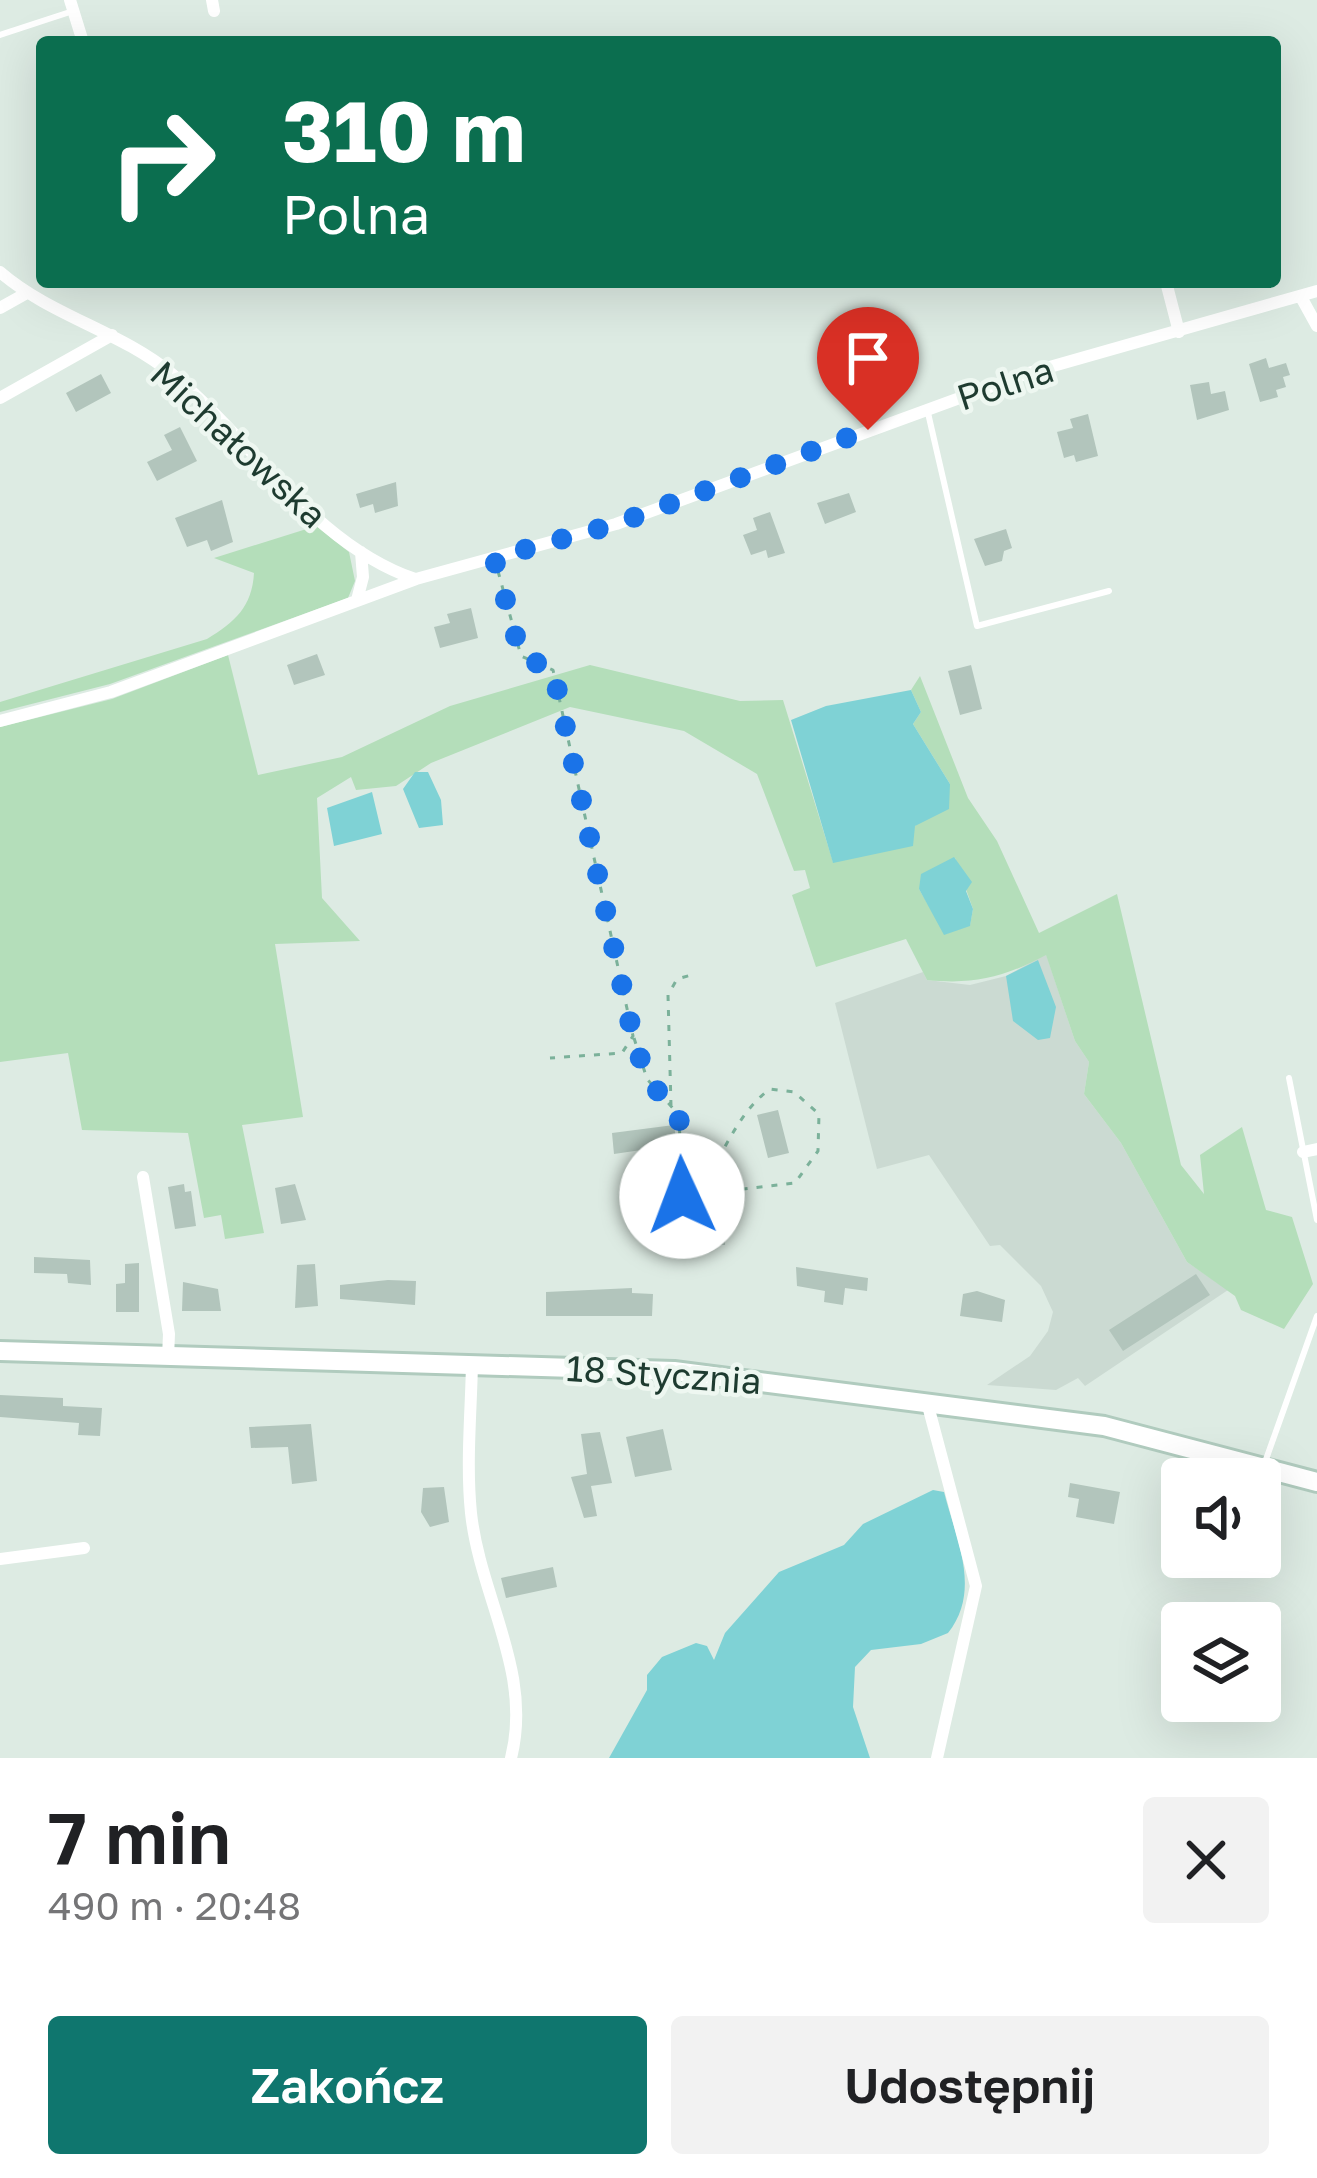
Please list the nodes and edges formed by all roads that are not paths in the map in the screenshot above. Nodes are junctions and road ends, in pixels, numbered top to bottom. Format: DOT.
graph roads {
  1 [pos="72,6"];
  2 [pos="0,34"];
  3 [pos="81,36"];
  4 [pos="0,272"];
  5 [pos="1167,288"];
  6 [pos="1317,291"];
  7 [pos="25,294"];
  8 [pos="1301,297"];
  9 [pos="0,308"];
  10 [pos="1317,326"];
  11 [pos="1178,332"];
  12 [pos="112,335"];
  13 [pos="0,398"];
  14 [pos="927,409"];
  15 [pos="361,552"];
  16 [pos="416,579"];
  17 [pos="1109,591"];
  18 [pos="357,600"];
  19 [pos="0,721"];
  20 [pos="1289,1078"];
  21 [pos="1310,1150"];
  22 [pos="143,1177"];
  23 [pos="1317,1220"];
  24 [pos="1317,1316"];
  25 [pos="0,1351"];
  26 [pos="168,1357"];
  27 [pos="472,1364"];
  28 [pos="927,1402"];
  29 [pos="1232,1458"];
  30 [pos="1267,1458"];
  31 [pos="1281,1471"];
  32 [pos="1317,1482"];
  33 [pos="84,1548"];
  34 [pos="0,1559"];
  35 [pos="512,1758"];
  36 [pos="937,1758"];
  1 -- 2 [label="lane"];
  1 -- 3 [label="street"];
  4 -- 7 [label="street, Michałowska"];
  5 -- 11 [label="street"];
  6 -- 8 [label="street, Polna"];
  7 -- 9 [label="street"];
  7 -- 12 [label="street, Michałowska"];
  8 -- 10 [label="street"];
  8 -- 11 [label="street, Polna"];
  11 -- 14 [label="street, Polna"];
  12 -- 13 [label="street"];
  12 -- 15 [label="street, Michałowska"];
  14 -- 16 [label="street, Polna"];
  14 -- 17 [label="lane"];
  15 -- 16 [label="street, Michałowska"];
  15 -- 18 [label="street"];
  16 -- 18 [label="street, Polna"];
  18 -- 19 [label="street, Polna"];
  20 -- 21 [label="lane"];
  21 -- 23 [label="lane"];
  22 -- 26 [label="street"];
  24 -- 30 [label="lane"];
  25 -- 26 [label="street, 18 Stycznia"];
  26 -- 27 [label="street, 18 Stycznia"];
  27 -- 28 [label="street, 18 Stycznia"];
  27 -- 35 [label="street"];
  28 -- 29 [label="street, 18 Stycznia"];
  28 -- 36 [label="street"];
  31 -- 32 [label="street, 18 Stycznia"];
  33 -- 34 [label="street"];
}
